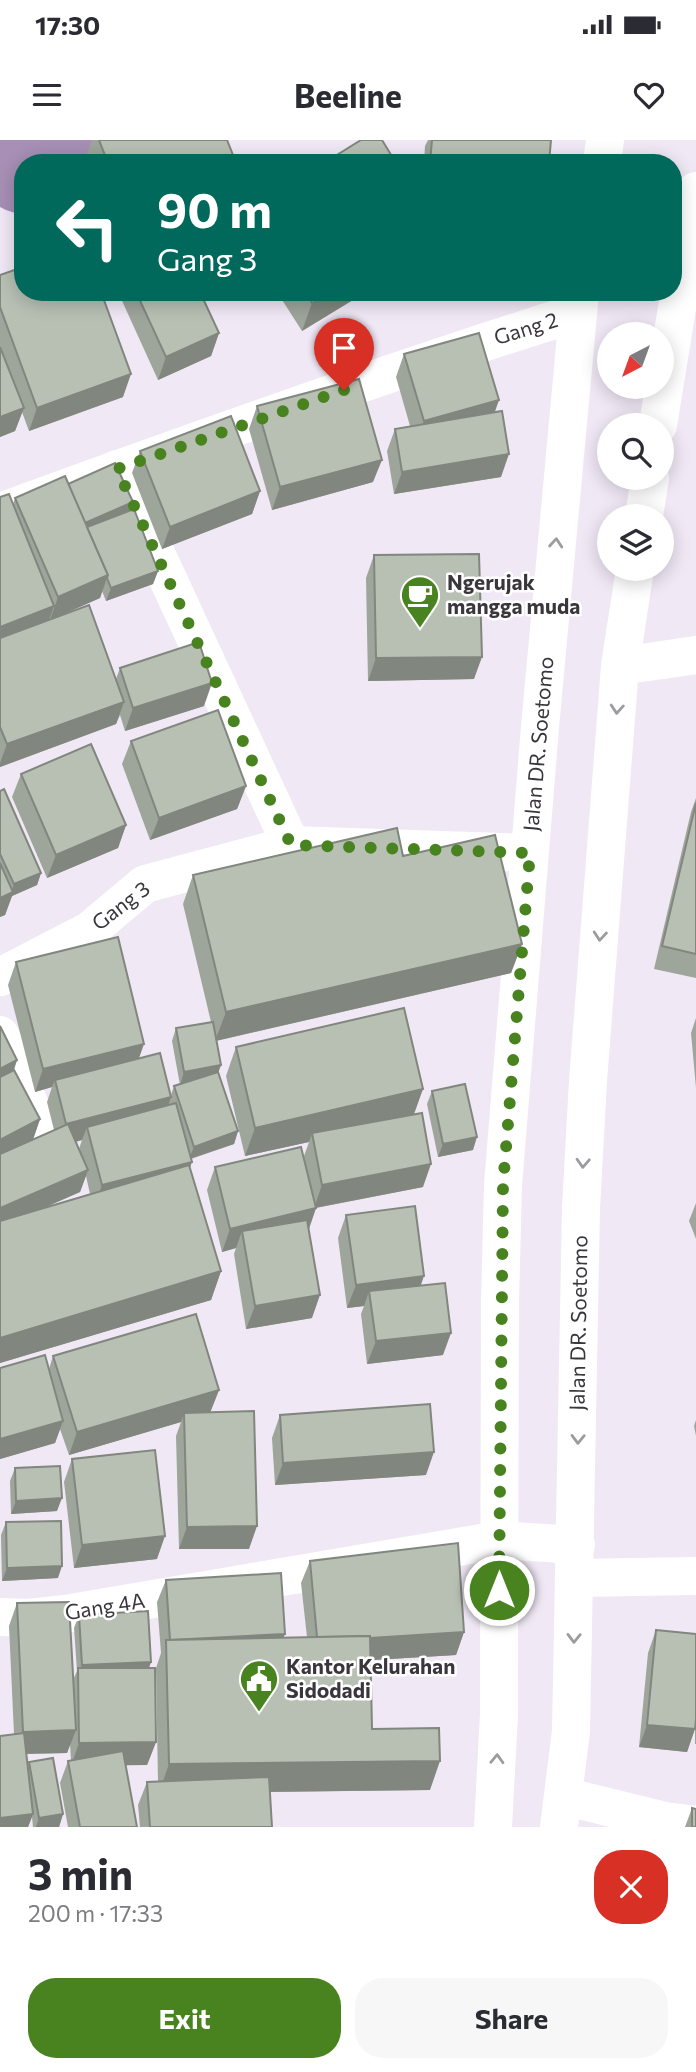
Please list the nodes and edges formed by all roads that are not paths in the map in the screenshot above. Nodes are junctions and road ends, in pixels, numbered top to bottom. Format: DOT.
graph roads {
  1 [pos="696,191"];
  2 [pos="682,277"];
  3 [pos="678,301"];
  4 [pos="578,303"];
  5 [pos="660,413"];
  6 [pos="117,469"];
  7 [pos="0,512"];
  8 [pos="633,581"];
  9 [pos="696,655"];
  10 [pos="620,666"];
  11 [pos="291,845"];
  12 [pos="530,853"];
  13 [pos="0,977"];
  14 [pos="0,1035"];
  15 [pos="47,1146"];
  16 [pos="499,1540"];
  17 [pos="576,1562"];
  18 [pos="696,1576"];
  19 [pos="0,1617"];
  20 [pos="561,1812"];
  21 [pos="696,1825"];
  22 [pos="493,1827"];
  1 -- 2 [label="street"];
  3 -- 5 [label="street"];
  4 -- 6 [label="street, Gang 2"];
  12 -- 4 [label="street, Jalan DR. Soetomo, one-way"];
  6 -- 7 [label="street, Gang 2"];
  6 -- 11 [label="street"];
  8 -- 10 [label="street, Jalan DR. Soetomo"];
  9 -- 10 [label="street"];
  10 -- 17 [label="street, Jalan DR. Soetomo, one-way"];
  11 -- 12 [label="street, Gang 3"];
  11 -- 13 [label="street, Gang 3"];
  12 -- 16 [label="street, Jalan DR. Soetomo"];
  14 -- 15 [label="street"];
  16 -- 17 [label="street, Gang 4A"];
  16 -- 19 [label="street, Gang 4A"];
  22 -- 16 [label="street, Jalan DR. Soetomo, one-way"];
  17 -- 18 [label="street, Gang 4A"];
  17 -- 20 [label="street, Jalan DR. Soetomo, one-way"];
  20 -- 21 [label="street"];
}
